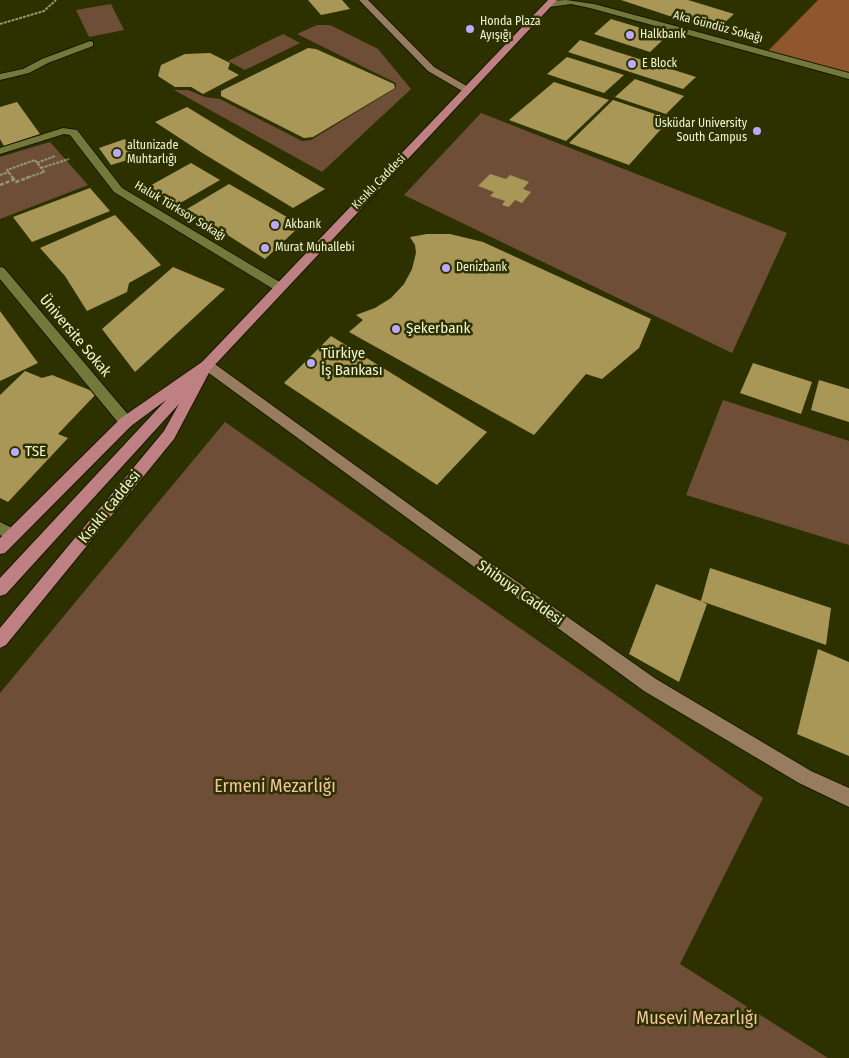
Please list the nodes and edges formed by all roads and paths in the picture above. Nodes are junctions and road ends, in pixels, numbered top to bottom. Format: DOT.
graph roads {
  1 [pos="56,0"];
  2 [pos="363,0"];
  3 [pos="552,2"];
  4 [pos="0,24"];
  5 [pos="90,44"];
  6 [pos="849,76"];
  7 [pos="0,77"];
  8 [pos="467,90"];
  9 [pos="0,151"];
  10 [pos="88,152"];
  11 [pos="41,168"];
  12 [pos="9,172"];
  13 [pos="0,176"];
  14 [pos="15,179"];
  15 [pos="0,185"];
  16 [pos="0,271"];
  17 [pos="279,286"];
  18 [pos="207,365"];
  19 [pos="126,422"];
  20 [pos="7,531"];
  21 [pos="0,548"];
  22 [pos="0,589"];
  23 [pos="0,640"];
  24 [pos="849,798"];
  1 -- 4 [label="path"];
  2 -- 8 [label="street"];
  3 -- 6 [label="street, Aka Gündüz Sokağı"];
  3 -- 8 [label="main road, Kısıklı Caddesi"];
  5 -- 7 [label="street"];
  8 -- 17 [label="main road, Kısıklı Caddesi"];
  9 -- 10 [label="street, Haluk Türksoy Sokağı"];
  10 -- 11 [label="path"];
  10 -- 17 [label="street, Haluk Türksoy Sokağı"];
  11 -- 12 [label="path"];
  11 -- 14 [label="path"];
  12 -- 13 [label="path"];
  12 -- 14 [label="path"];
  14 -- 15 [label="path"];
  16 -- 19 [label="street, Üniversite Sokak"];
  17 -- 18 [label="main road, Kısıklı Caddesi"];
  18 -- 19 [label="main road, Kısıklı Caddesi"];
  18 -- 22 [label="main road"];
  18 -- 23 [label="main road, Kısıklı Caddesi"];
  18 -- 24 [label="street, Shibuya Caddesi"];
  19 -- 20 [label="main road, Kısıklı Caddesi"];
  20 -- 21 [label="main road, Kısıklı Caddesi"];
}
